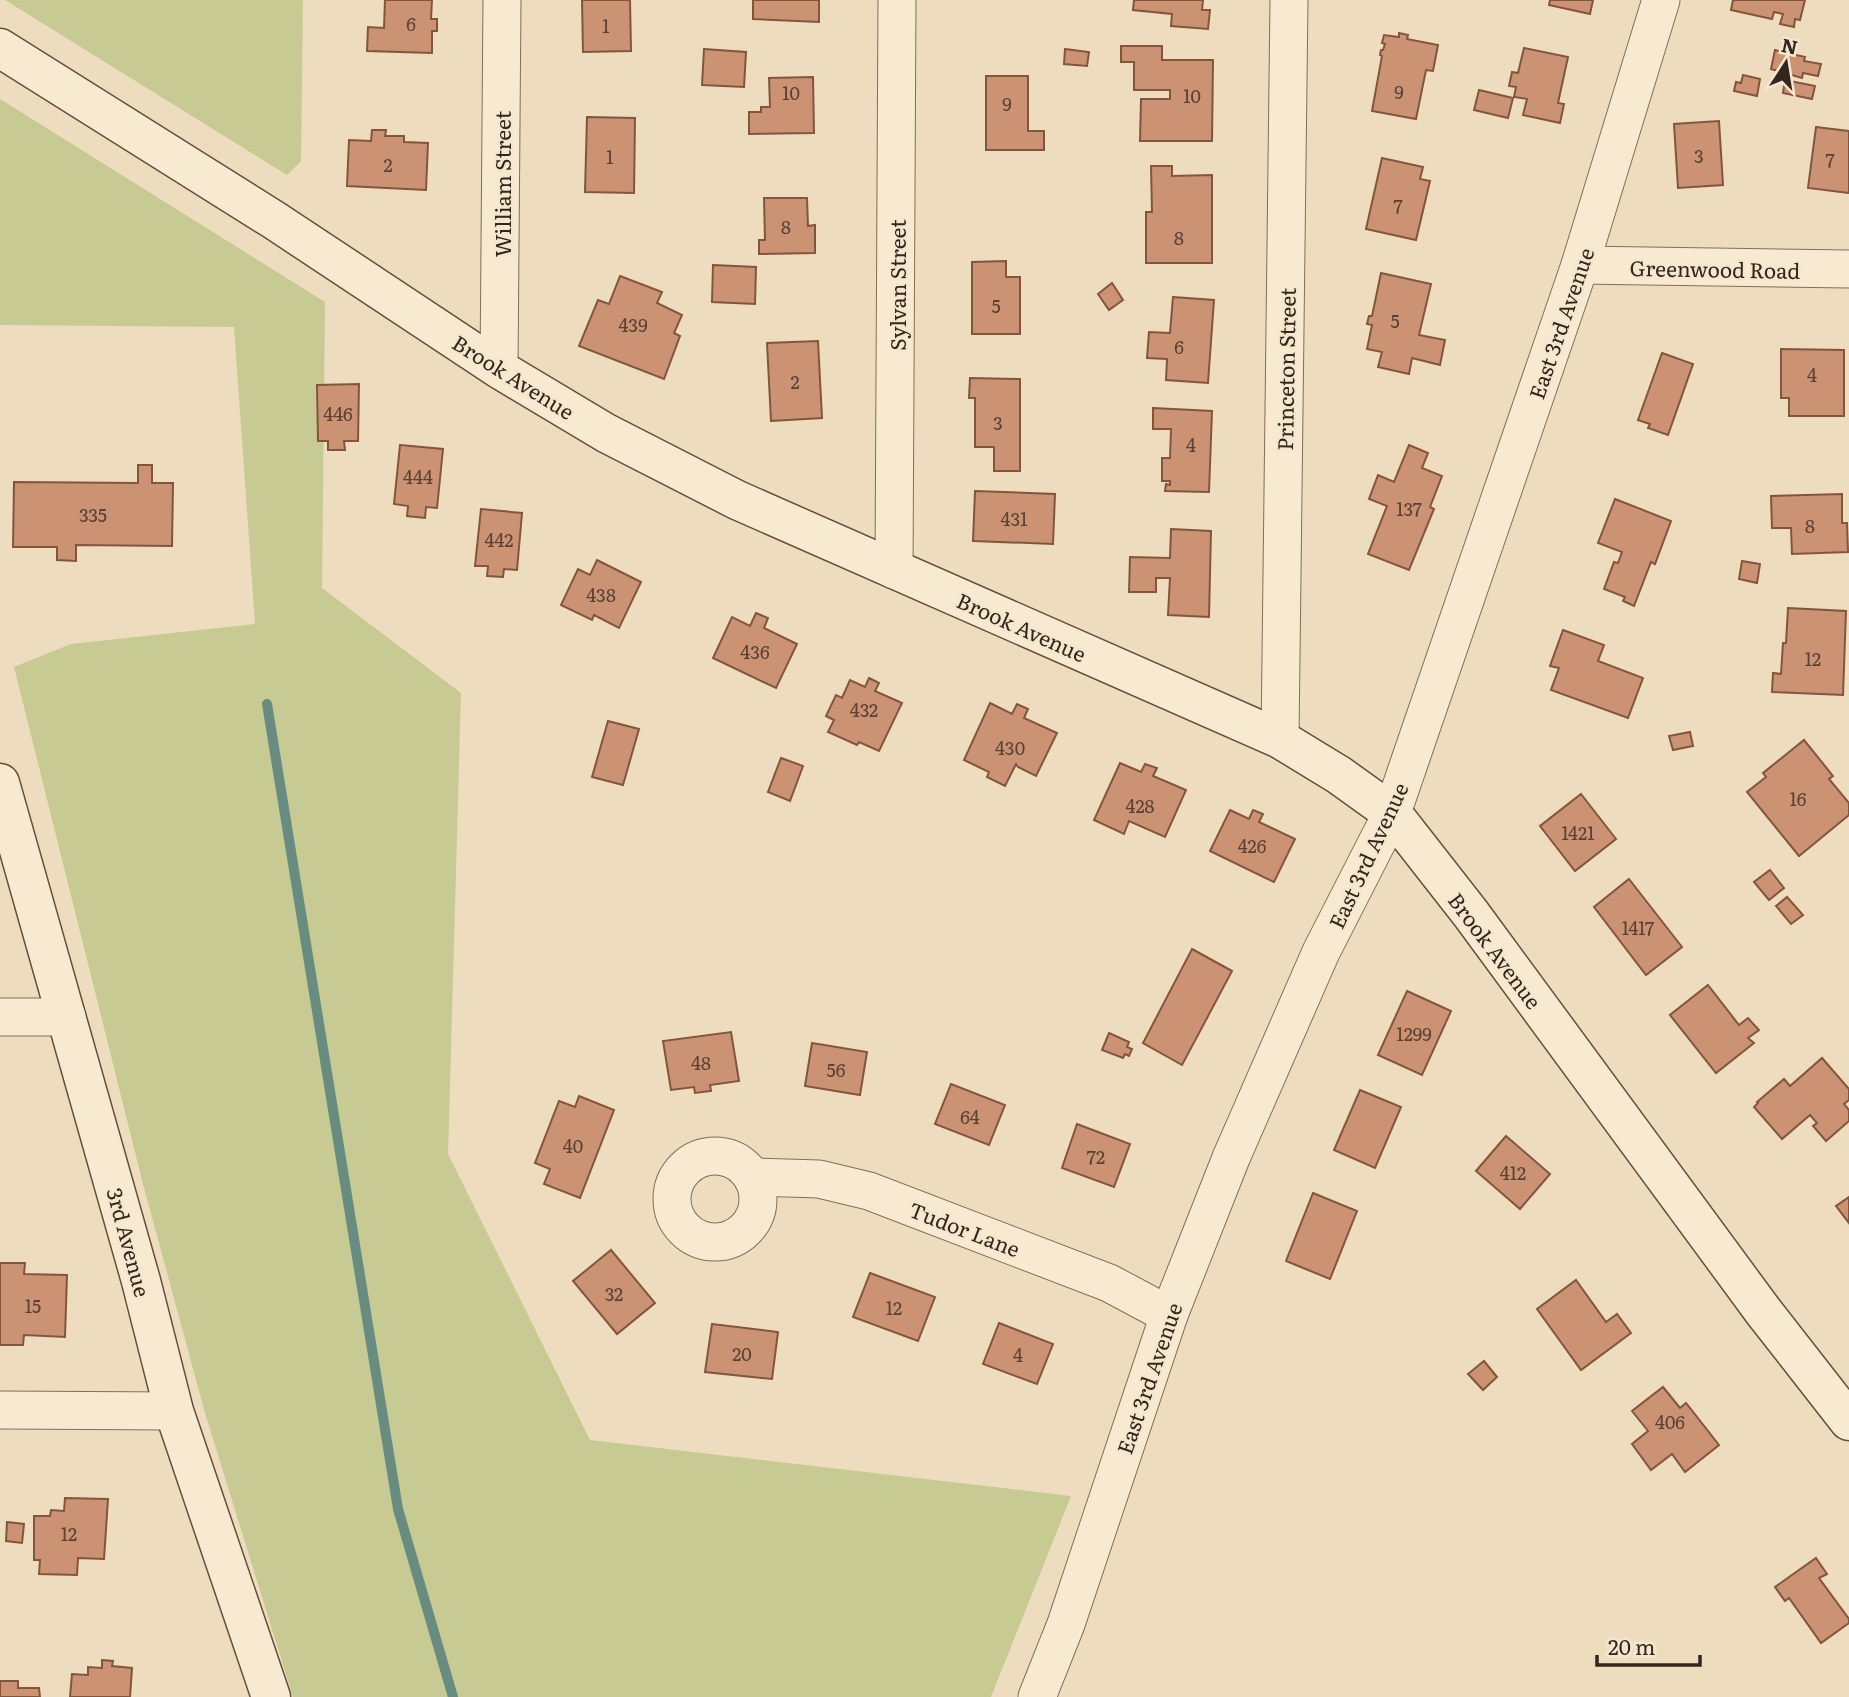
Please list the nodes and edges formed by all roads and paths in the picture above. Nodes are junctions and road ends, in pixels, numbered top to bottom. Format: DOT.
graph roads {
  1 [pos="502,0"];
  2 [pos="897,0"];
  3 [pos="1289,0"];
  4 [pos="1661,0"];
  5 [pos="0,48"];
  6 [pos="1580,265"];
  7 [pos="1849,269"];
  8 [pos="499,369"];
  9 [pos="894,570"];
  10 [pos="1280,739"];
  11 [pos="0,783"];
  12 [pos="1392,813"];
  13 [pos="0,1017"];
  14 [pos="67,1017"];
  15 [pos="752,1177"];
  16 [pos="1169,1315"];
  17 [pos="0,1410"];
  18 [pos="174,1411"];
  19 [pos="1849,1422"];
  20 [pos="271,1697"];
  21 [pos="1037,1697"];
  1 -- 8 [label="street, William Street"];
  2 -- 9 [label="street, Sylvan Street"];
  3 -- 10 [label="street, Princeton Street"];
  4 -- 6 [label="street, East 3rd Avenue"];
  5 -- 8 [label="street, Brook Avenue"];
  6 -- 7 [label="street, Greenwood Road"];
  6 -- 12 [label="street, East 3rd Avenue"];
  8 -- 9 [label="street, Brook Avenue"];
  9 -- 10 [label="street, Brook Avenue"];
  10 -- 12 [label="street, Brook Avenue"];
  11 -- 14 [label="street, 3rd Avenue"];
  12 -- 16 [label="street, East 3rd Avenue"];
  12 -- 19 [label="street, Brook Avenue"];
  13 -- 14 [label="street"];
  14 -- 18 [label="street, 3rd Avenue"];
  15 -- 16 [label="street, Tudor Lane"];
  16 -- 21 [label="street, East 3rd Avenue"];
  17 -- 18 [label="street"];
  18 -- 20 [label="street, 3rd Avenue"];
}
